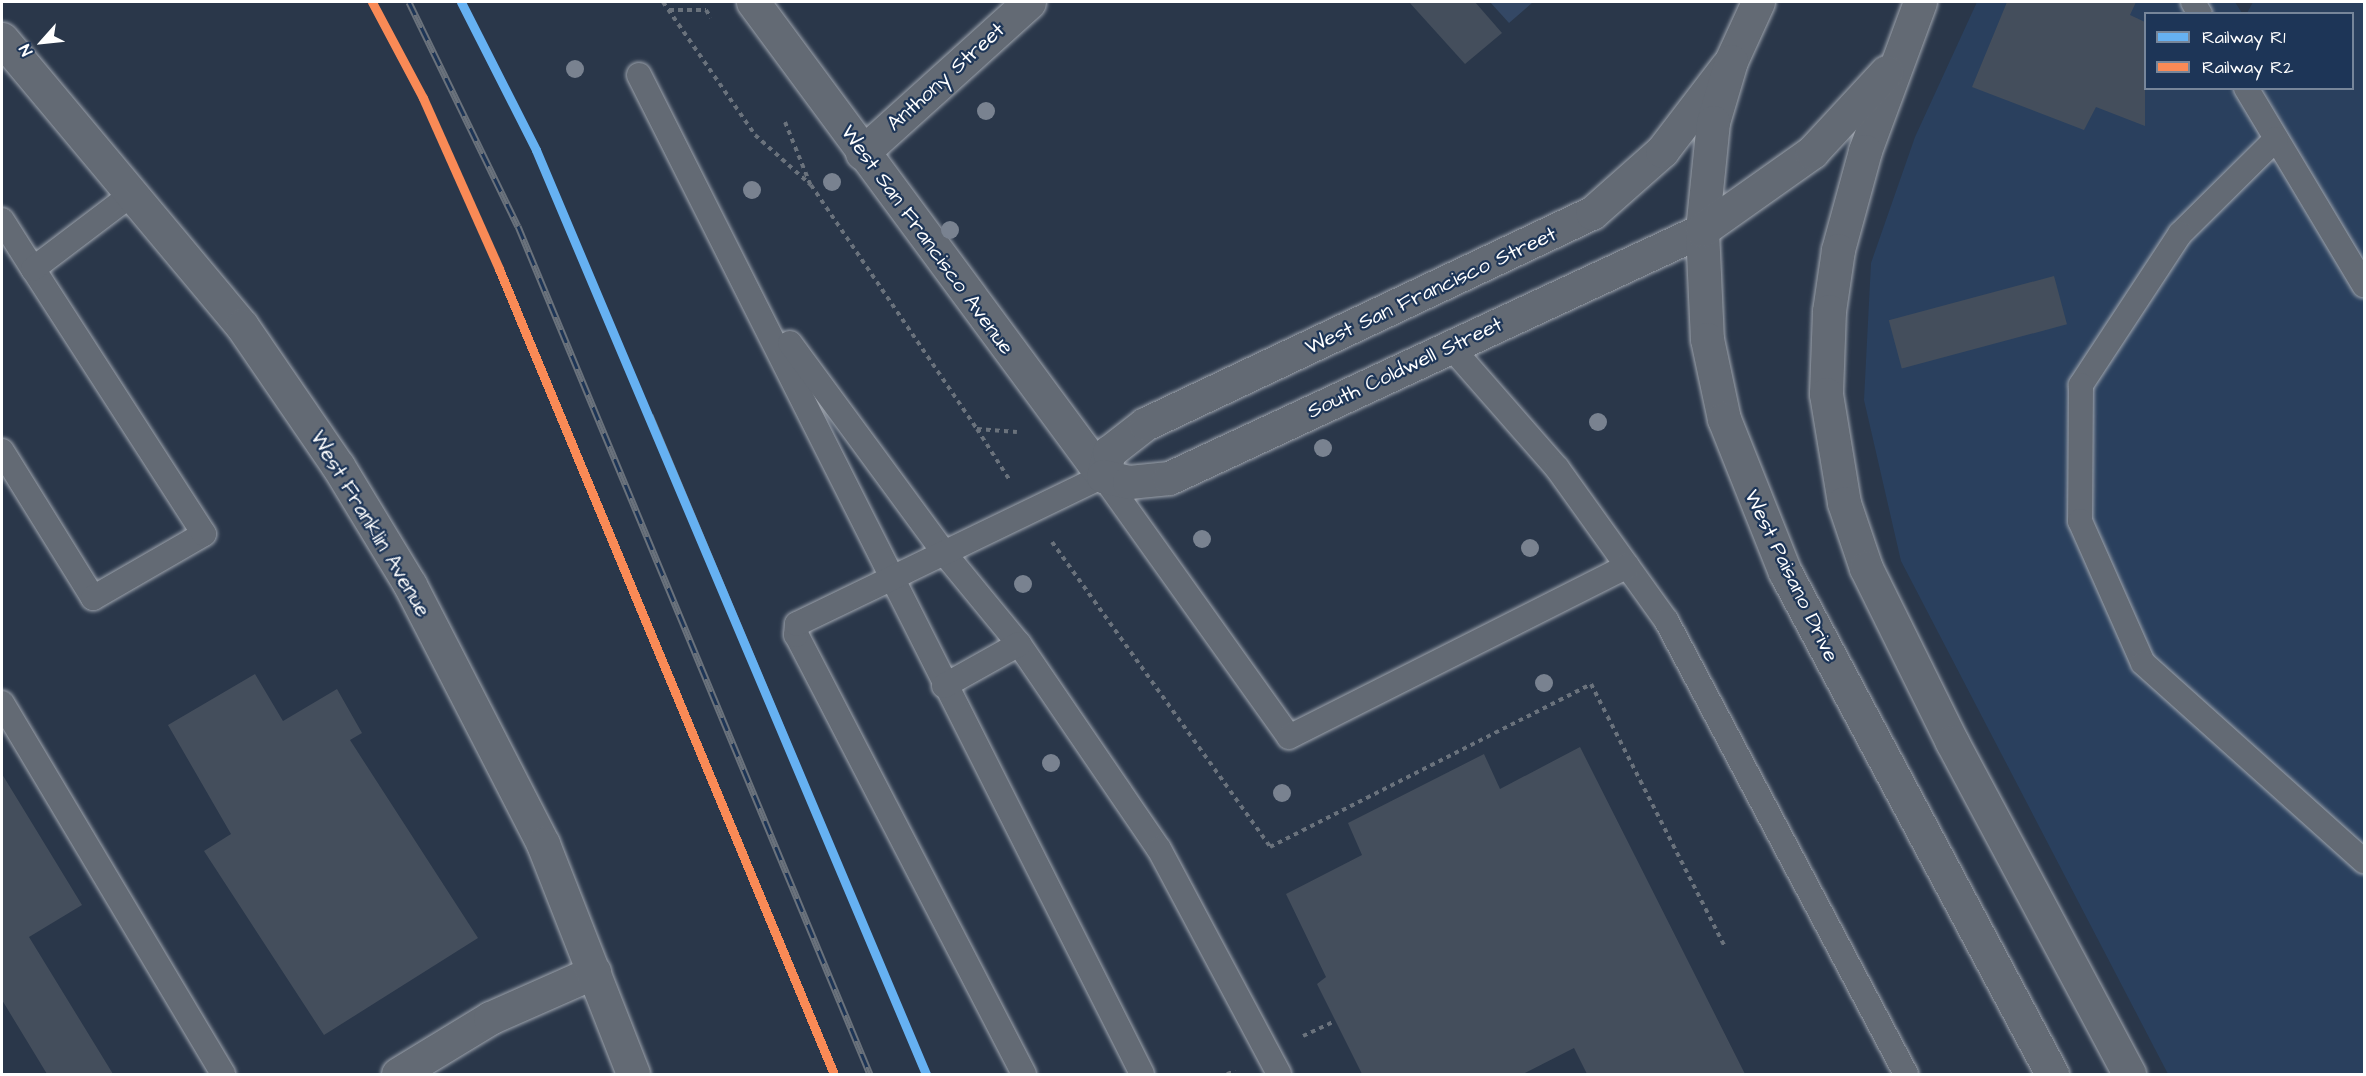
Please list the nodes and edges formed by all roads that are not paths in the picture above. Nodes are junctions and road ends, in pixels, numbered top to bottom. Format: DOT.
graph roads {
  1 [pos="753,2"];
  2 [pos="1029,2"];
  3 [pos="1758,2"];
  4 [pos="1920,2"];
  5 [pos="2,42"];
  6 [pos="1731,62"];
  7 [pos="1894,64"];
  8 [pos="639,75"];
  9 [pos="2247,90"];
  10 [pos="2276,139"];
  11 [pos="862,153"];
  12 [pos="133,193"];
  13 [pos="2,220"];
  14 [pos="1702,230"];
  15 [pos="33,269"];
  16 [pos="2364,285"];
  17 [pos="749,288"];
  18 [pos="1451,346"];
  19 [pos="2,451"];
  20 [pos="1103,476"];
  21 [pos="945,554"];
  22 [pos="1628,566"];
  23 [pos="894,577"];
  24 [pos="1019,644"];
  25 [pos="944,686"];
  26 [pos="2,703"];
  27 [pos="2364,861"];
  28 [pos="594,972"];
  29 [pos="223,1074"];
  30 [pos="398,1074"];
  31 [pos="633,1074"];
  32 [pos="1024,1074"];
  33 [pos="1142,1074"];
  34 [pos="1279,1074"];
  35 [pos="1906,1074"];
  36 [pos="2052,1074"];
  37 [pos="2129,1074"];
  1 -- 11 [label="street, West San Francisco Avenue"];
  2 -- 11 [label="street, Anthony Street"];
  3 -- 6 [label="street, West Paisano Drive"];
  4 -- 7 [label="street"];
  5 -- 12 [label="street, West Franklin Avenue"];
  6 -- 14 [label="street, West Paisano Drive"];
  6 -- 20 [label="street, West San Francisco Street"];
  7 -- 14 [label="street, South Coldwell Street"];
  7 -- 37 [label="street"];
  8 -- 17 [label="lane"];
  9 -- 10 [label="lane"];
  10 -- 16 [label="lane"];
  10 -- 27 [label="lane"];
  11 -- 20 [label="street, West San Francisco Avenue"];
  12 -- 15 [label="lane"];
  12 -- 28 [label="street, West Franklin Avenue"];
  13 -- 15 [label="lane"];
  14 -- 18 [label="street, South Coldwell Street"];
  14 -- 36 [label="street, West Paisano Drive"];
  15 -- 19 [label="lane"];
  17 -- 21 [label="lane"];
  17 -- 23 [label="lane"];
  18 -- 20 [label="street, South Coldwell Street"];
  18 -- 22 [label="lane"];
  20 -- 21 [label="lane"];
  20 -- 22 [label="lane"];
  21 -- 23 [label="lane"];
  21 -- 24 [label="lane"];
  22 -- 35 [label="lane"];
  23 -- 25 [label="lane"];
  23 -- 32 [label="lane"];
  24 -- 25 [label="lane"];
  24 -- 34 [label="lane"];
  25 -- 33 [label="lane"];
  26 -- 29 [label="lane"];
  28 -- 30 [label="street"];
  28 -- 31 [label="street, West Franklin Avenue"];
}
